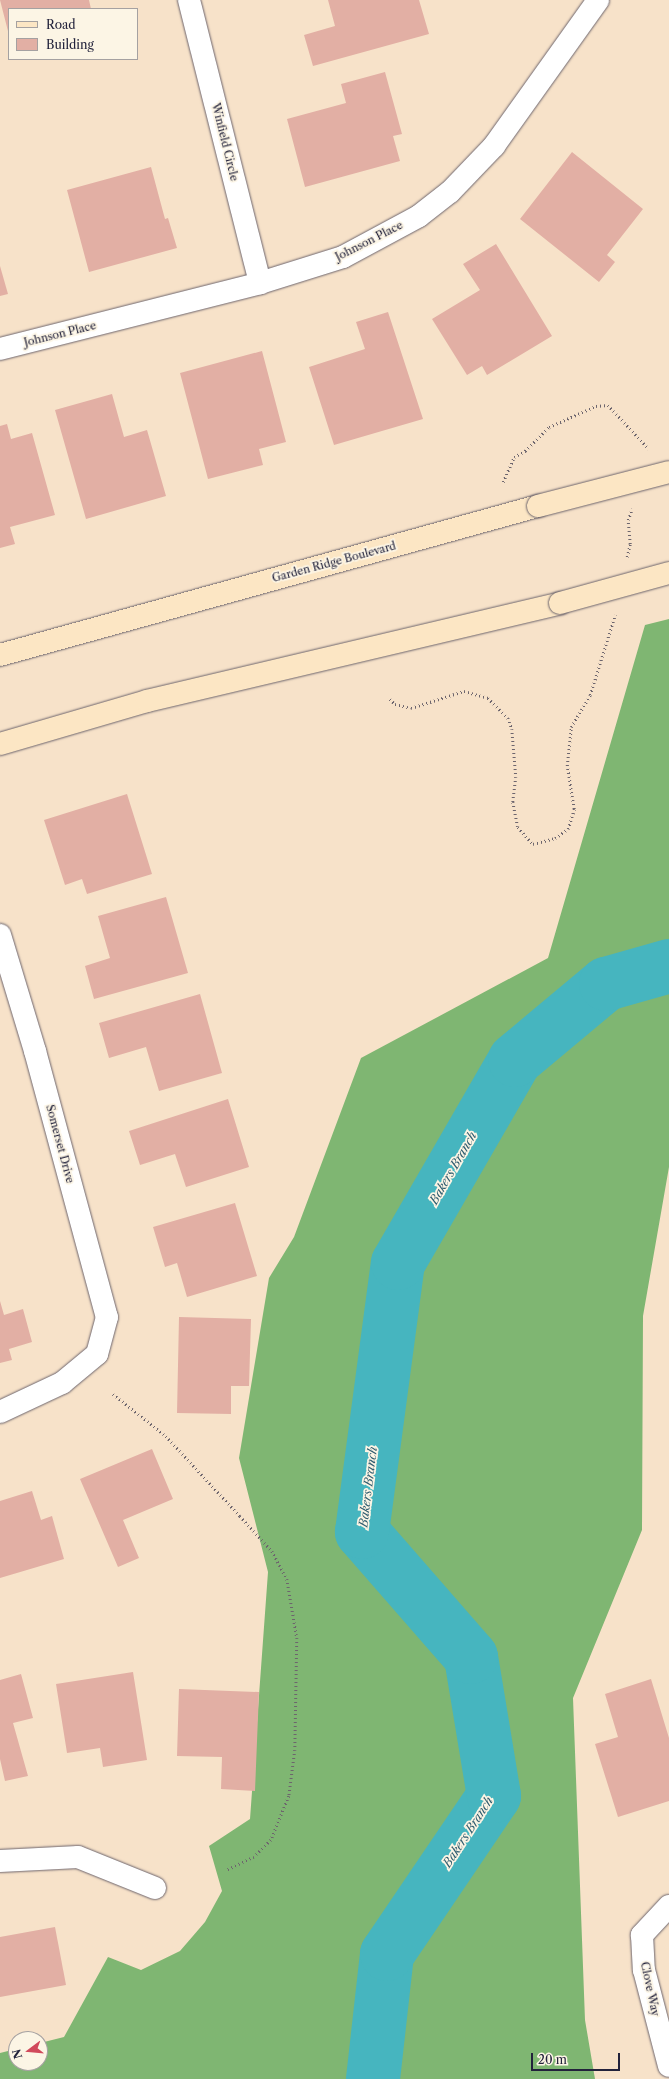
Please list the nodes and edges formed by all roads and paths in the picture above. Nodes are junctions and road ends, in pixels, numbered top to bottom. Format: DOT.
graph roads {
  1 [pos="189,0"];
  2 [pos="598,0"];
  3 [pos="260,283"];
  4 [pos="0,349"];
  5 [pos="647,456"];
  6 [pos="669,472"];
  7 [pos="503,482"];
  8 [pos="633,506"];
  9 [pos="626,560"];
  10 [pos="669,573"];
  11 [pos="616,613"];
  12 [pos="0,655"];
  13 [pos="390,699"];
  14 [pos="0,744"];
  15 [pos="0,935"];
  16 [pos="113,1394"];
  17 [pos="0,1412"];
  18 [pos="0,1861"];
  19 [pos="227,1870"];
  20 [pos="155,1888"];
  21 [pos="669,1906"];
  22 [pos="669,2066"];
  1 -- 3 [label="street, Winfield Circle"];
  2 -- 3 [label="street, Johnson Place"];
  3 -- 4 [label="street, Johnson Place"];
  5 -- 7 [label="path"];
  6 -- 12 [label="main road, Garden Ridge Boulevard, bridge"];
  8 -- 9 [label="path"];
  10 -- 14 [label="main road, bridge"];
  11 -- 13 [label="path"];
  15 -- 17 [label="street, Somerset Drive"];
  16 -- 19 [label="path"];
  18 -- 20 [label="street"];
  21 -- 22 [label="street, Clove Way"];
}
